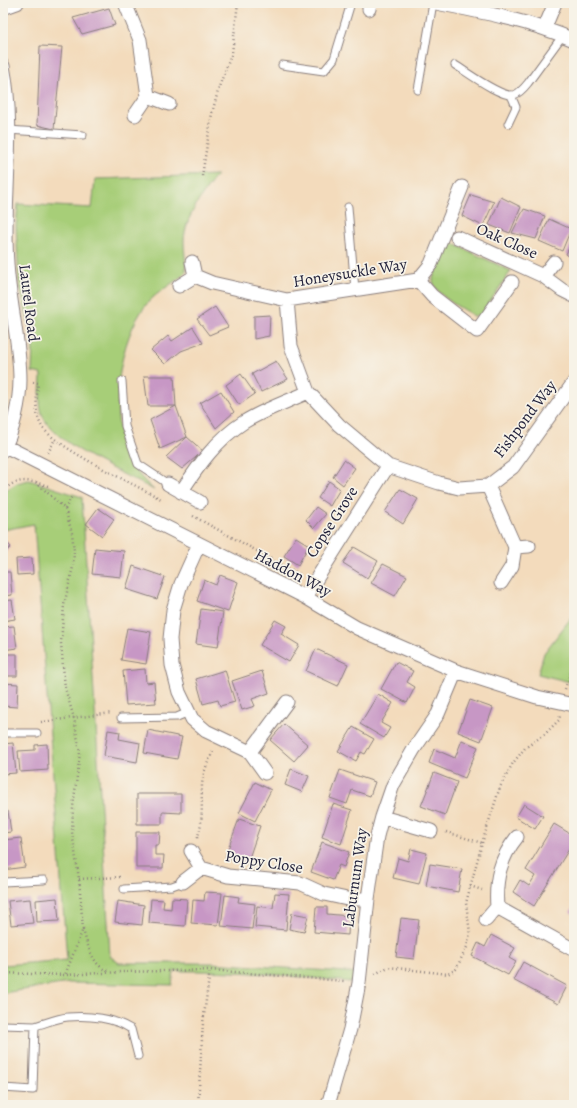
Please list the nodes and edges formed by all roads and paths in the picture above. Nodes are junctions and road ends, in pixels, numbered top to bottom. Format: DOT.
graph roads {
  1 [pos="17,3"];
  2 [pos="125,3"];
  3 [pos="238,3"];
  4 [pos="351,3"];
  5 [pos="433,3"];
  6 [pos="436,3"];
  7 [pos="555,3"];
  8 [pos="3,8"];
  9 [pos="545,27"];
  10 [pos="568,37"];
  11 [pos="282,65"];
  12 [pos="455,65"];
  13 [pos="3,66"];
  14 [pos="418,90"];
  15 [pos="511,95"];
  16 [pos="148,96"];
  17 [pos="169,104"];
  18 [pos="135,115"];
  19 [pos="508,124"];
  20 [pos="8,130"];
  21 [pos="83,135"];
  22 [pos="5,161"];
  23 [pos="202,176"];
  24 [pos="462,188"];
  25 [pos="348,207"];
  26 [pos="457,237"];
  27 [pos="192,262"];
  28 [pos="554,262"];
  29 [pos="195,276"];
  30 [pos="543,276"];
  31 [pos="418,280"];
  32 [pos="512,282"];
  33 [pos="179,286"];
  34 [pos="355,290"];
  35 [pos="574,296"];
  36 [pos="287,300"];
  37 [pos="122,381"];
  38 [pos="574,382"];
  39 [pos="308,392"];
  40 [pos="4,448"];
  41 [pos="388,466"];
  42 [pos="36,482"];
  43 [pos="168,484"];
  44 [pos="488,486"];
  45 [pos="181,492"];
  46 [pos="74,493"];
  47 [pos="200,502"];
  48 [pos="65,509"];
  49 [pos="199,544"];
  50 [pos="529,546"];
  51 [pos="515,547"];
  52 [pos="501,583"];
  53 [pos="305,597"];
  54 [pos="574,662"];
  55 [pos="456,671"];
  56 [pos="287,702"];
  57 [pos="568,704"];
  58 [pos="189,712"];
  59 [pos="113,713"];
  60 [pos="74,718"];
  61 [pos="121,718"];
  62 [pos="3,733"];
  63 [pos="37,733"];
  64 [pos="221,738"];
  65 [pos="250,752"];
  66 [pos="265,773"];
  67 [pos="382,817"];
  68 [pos="431,831"];
  69 [pos="517,837"];
  70 [pos="482,843"];
  71 [pos="191,851"];
  72 [pos="201,868"];
  73 [pos="44,880"];
  74 [pos="3,882"];
  75 [pos="183,882"];
  76 [pos="124,889"];
  77 [pos="368,899"];
  78 [pos="498,907"];
  79 [pos="486,920"];
  80 [pos="83,929"];
  81 [pos="574,950"];
  82 [pos="210,970"];
  83 [pos="120,972"];
  84 [pos="3,973"];
  85 [pos="65,975"];
  86 [pos="359,983"];
  87 [pos="3,1025"];
  88 [pos="35,1026"];
  89 [pos="138,1056"];
  90 [pos="3,1088"];
  91 [pos="198,1105"];
  92 [pos="328,1105"];
  1 -- 8 [label="street"];
  2 -- 16 [label="street"];
  3 -- 23 [label="path"];
  4 -- 11 [label="lane"];
  5 -- 14 [label="lane"];
  6 -- 9 [label="street"];
  7 -- 9 [label="street"];
  9 -- 10 [label="street"];
  10 -- 15 [label="lane"];
  12 -- 15 [label="lane"];
  13 -- 20 [label="street, Laurel Road"];
  15 -- 19 [label="lane"];
  16 -- 17 [label="street"];
  16 -- 18 [label="street"];
  20 -- 21 [label="lane"];
  20 -- 22 [label="street, Laurel Road"];
  22 -- 40 [label="street, Laurel Road"];
  24 -- 31 [label="street, Honeysuckle Way"];
  25 -- 34 [label="lane"];
  26 -- 30 [label="street, Oak Close"];
  27 -- 29 [label="street"];
  28 -- 30 [label="street, Oak Close"];
  29 -- 33 [label="street"];
  29 -- 36 [label="street, Honeysuckle Way"];
  30 -- 35 [label="street, Oak Close"];
  31 -- 32 [label="street, Honeysuckle Way"];
  31 -- 34 [label="street, Honeysuckle Way"];
  34 -- 36 [label="street, Honeysuckle Way"];
  36 -- 39 [label="street, Honeysuckle Way"];
  37 -- 43 [label="lane"];
  38 -- 44 [label="street, Fishpond Way"];
  39 -- 41 [label="street, Honeysuckle Way"];
  39 -- 45 [label="street"];
  40 -- 49 [label="street, Haddon Way"];
  41 -- 44 [label="street"];
  41 -- 53 [label="street, Copse Grove"];
  42 -- 48 [label="path"];
  43 -- 45 [label="street"];
  44 -- 51 [label="street"];
  45 -- 47 [label="street"];
  46 -- 48 [label="path"];
  48 -- 60 [label="path"];
  49 -- 53 [label="street, Haddon Way"];
  49 -- 58 [label="street"];
  50 -- 51 [label="street"];
  51 -- 52 [label="street"];
  53 -- 55 [label="street, Haddon Way"];
  54 -- 57 [label="path"];
  55 -- 57 [label="street, Haddon Way"];
  55 -- 67 [label="street, Laburnum Way"];
  56 -- 65 [label="street"];
  57 -- 70 [label="path"];
  58 -- 61 [label="lane"];
  58 -- 64 [label="street"];
  59 -- 60 [label="path"];
  60 -- 80 [label="path"];
  62 -- 63 [label="lane"];
  64 -- 65 [label="street"];
  64 -- 71 [label="path"];
  65 -- 66 [label="street"];
  67 -- 68 [label="street"];
  67 -- 77 [label="street, Laburnum Way"];
  68 -- 70 [label="path"];
  69 -- 78 [label="street"];
  70 -- 86 [label="path"];
  71 -- 72 [label="street, Poppy Close"];
  72 -- 75 [label="street, Poppy Close"];
  72 -- 77 [label="street, Poppy Close"];
  73 -- 74 [label="lane"];
  75 -- 76 [label="lane"];
  77 -- 86 [label="street, Laburnum Way"];
  78 -- 79 [label="street"];
  78 -- 81 [label="street"];
  80 -- 83 [label="path"];
  80 -- 85 [label="path"];
  82 -- 83 [label="path"];
  82 -- 86 [label="path"];
  82 -- 91 [label="path"];
  83 -- 85 [label="path"];
  84 -- 85 [label="path"];
  86 -- 92 [label="street, Laburnum Way"];
  87 -- 88 [label="lane"];
  88 -- 89 [label="lane"];
  88 -- 90 [label="lane"];
}
